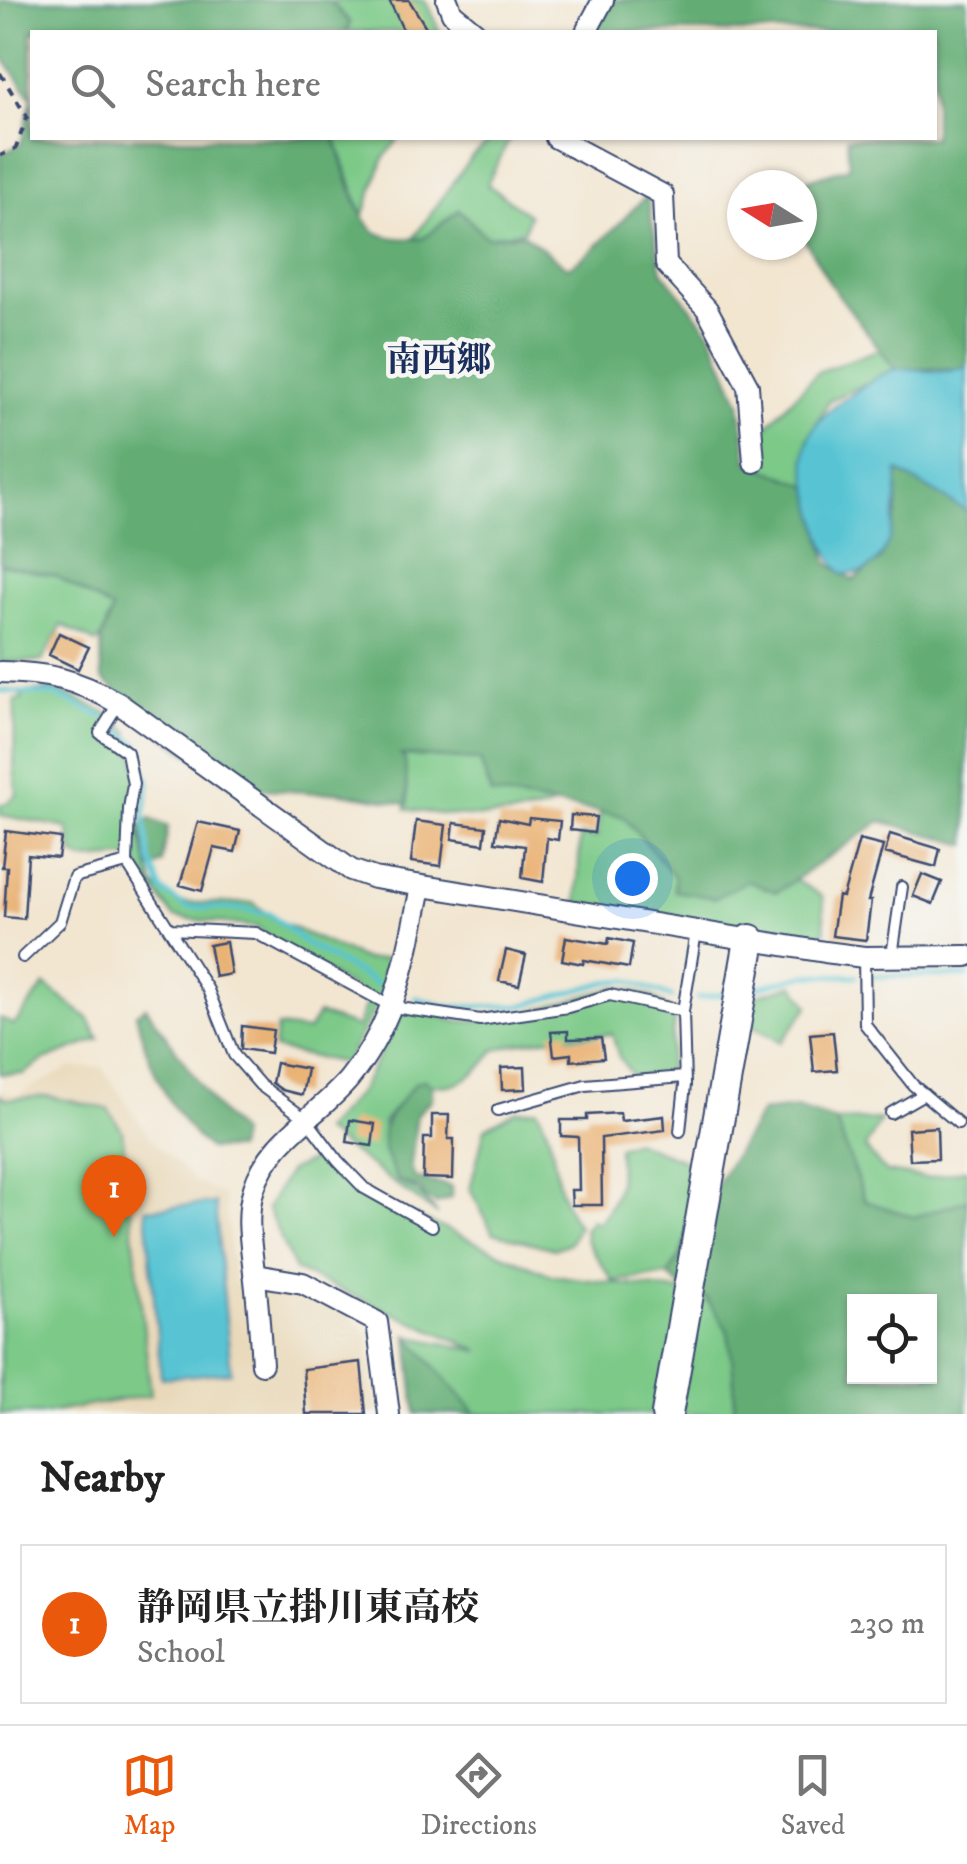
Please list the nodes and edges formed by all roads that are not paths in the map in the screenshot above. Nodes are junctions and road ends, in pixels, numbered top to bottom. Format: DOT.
graph roads {
  1 [pos="447,0"];
  2 [pos="603,0"];
  3 [pos="473,30"];
  4 [pos="587,30"];
  5 [pos="560,140"];
  6 [pos="754,462"];
  7 [pos="0,672"];
  8 [pos="118,703"];
  9 [pos="127,863"];
  10 [pos="420,887"];
  11 [pos="902,888"];
  12 [pos="170,929"];
  13 [pos="696,931"];
  14 [pos="750,940"];
  15 [pos="23,956"];
  16 [pos="864,956"];
  17 [pos="892,956"];
  18 [pos="967,956"];
  19 [pos="393,1006"];
  20 [pos="683,1012"];
  21 [pos="684,1076"];
  22 [pos="924,1094"];
  23 [pos="498,1110"];
  24 [pos="891,1113"];
  25 [pos="308,1120"];
  26 [pos="958,1123"];
  27 [pos="680,1131"];
  28 [pos="432,1226"];
  29 [pos="255,1275"];
  30 [pos="262,1364"];
  31 [pos="389,1414"];
  32 [pos="668,1414"];
  1 -- 3 [label="street"];
  2 -- 4 [label="street"];
  5 -- 6 [label="street"];
  7 -- 8 [label="street"];
  8 -- 9 [label="lane"];
  8 -- 10 [label="street"];
  9 -- 12 [label="lane"];
  9 -- 15 [label="lane"];
  10 -- 13 [label="street"];
  10 -- 19 [label="street"];
  11 -- 17 [label="lane"];
  12 -- 19 [label="lane"];
  12 -- 25 [label="lane"];
  13 -- 14 [label="street"];
  13 -- 20 [label="lane"];
  14 -- 16 [label="street"];
  14 -- 32 [label="street"];
  16 -- 17 [label="street"];
  16 -- 22 [label="lane"];
  17 -- 18 [label="street"];
  19 -- 20 [label="lane"];
  19 -- 25 [label="street"];
  20 -- 21 [label="lane"];
  21 -- 23 [label="lane"];
  21 -- 27 [label="lane"];
  22 -- 24 [label="lane"];
  22 -- 26 [label="lane"];
  25 -- 28 [label="lane"];
  25 -- 29 [label="street"];
  29 -- 30 [label="street"];
  29 -- 31 [label="street"];
}
